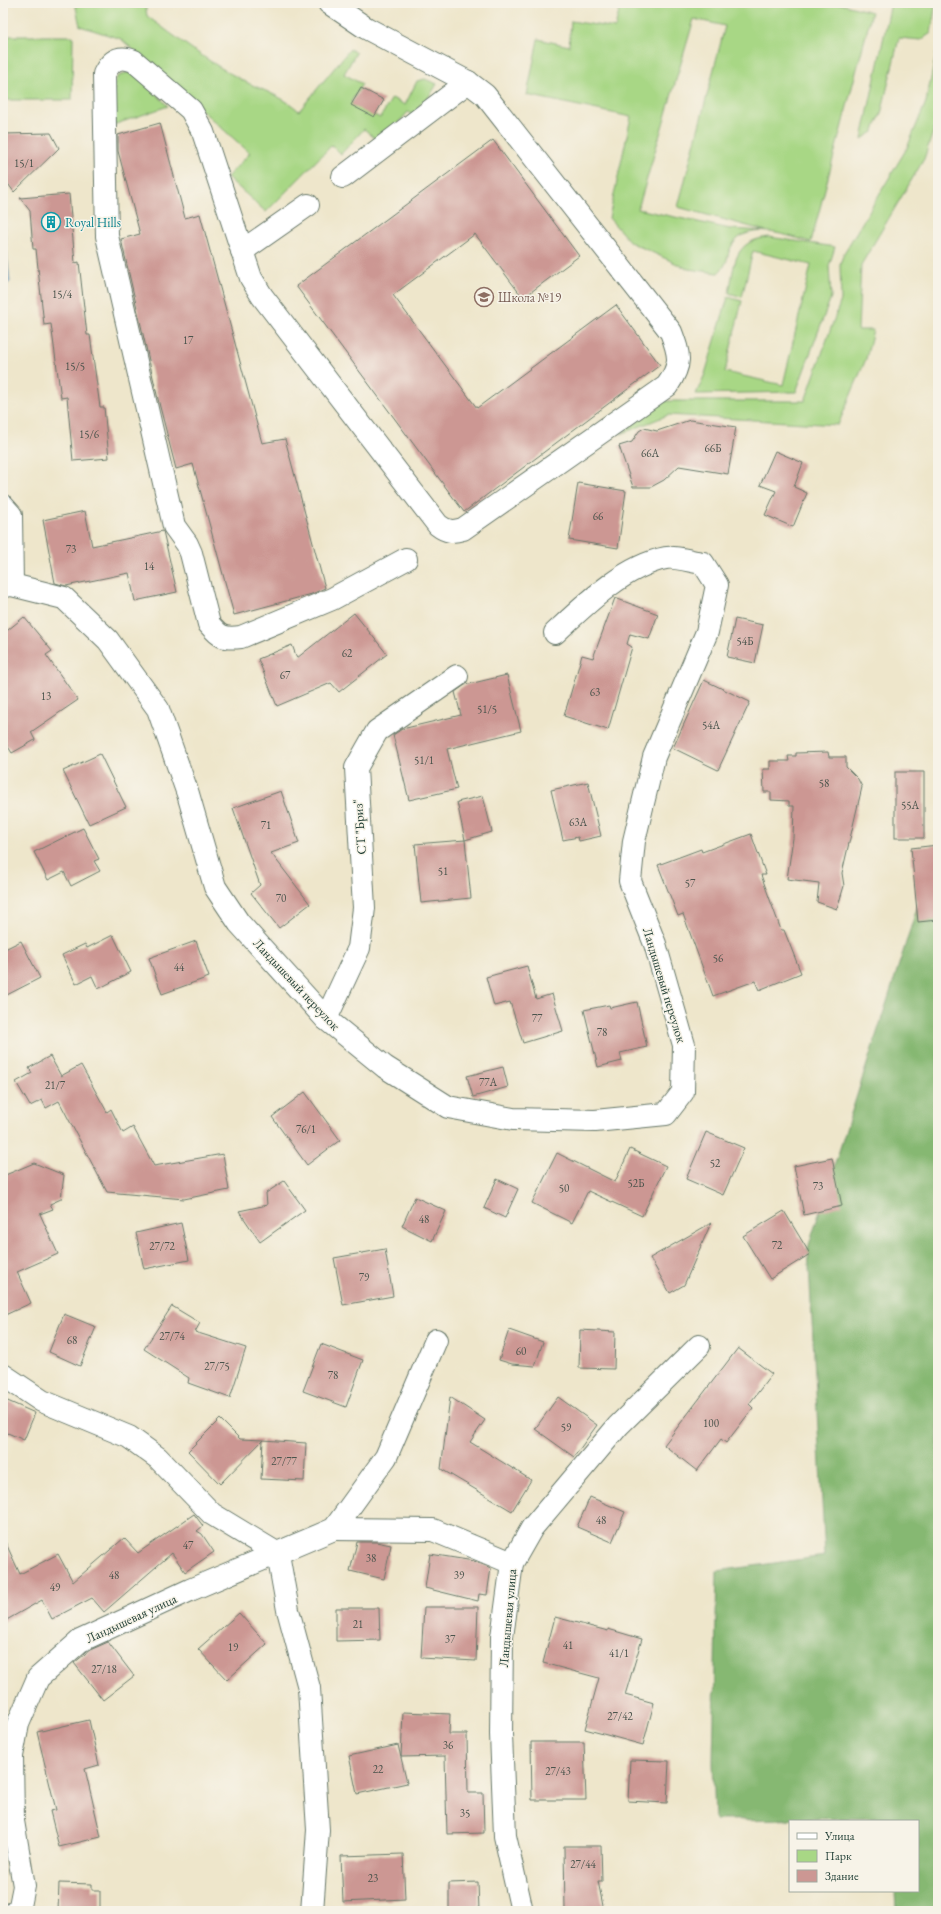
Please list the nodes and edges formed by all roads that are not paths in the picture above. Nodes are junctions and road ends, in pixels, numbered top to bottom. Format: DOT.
graph roads {
  1 [pos="329,3"];
  2 [pos="468,82"];
  3 [pos="343,177"];
  4 [pos="308,205"];
  5 [pos="242,251"];
  6 [pos="3,506"];
  7 [pos="406,559"];
  8 [pos="7,586"];
  9 [pos="555,633"];
  10 [pos="457,676"];
  11 [pos="326,1019"];
  12 [pos="436,1340"];
  13 [pos="698,1346"];
  14 [pos="3,1375"];
  15 [pos="334,1529"];
  16 [pos="278,1554"];
  17 [pos="512,1563"];
  18 [pos="16,1911"];
  19 [pos="312,1911"];
  20 [pos="522,1911"];
  1 -- 2 [label="street"];
  2 -- 3 [label="street"];
  2 -- 5 [label="street"];
  4 -- 5 [label="street"];
  5 -- 7 [label="street"];
  6 -- 8 [label="street"];
  8 -- 11 [label="street, Ландышевый переулок"];
  9 -- 11 [label="street, Ландышевый переулок"];
  10 -- 11 [label="street, СТ \"Бриз\""];
  12 -- 15 [label="street"];
  13 -- 17 [label="street, Ландышевая улица"];
  14 -- 16 [label="street"];
  15 -- 16 [label="street, Ландышевая улица"];
  15 -- 17 [label="street"];
  16 -- 18 [label="street, Ландышевая улица"];
  16 -- 19 [label="street"];
  17 -- 20 [label="street, Ландышевая улица"];
}
